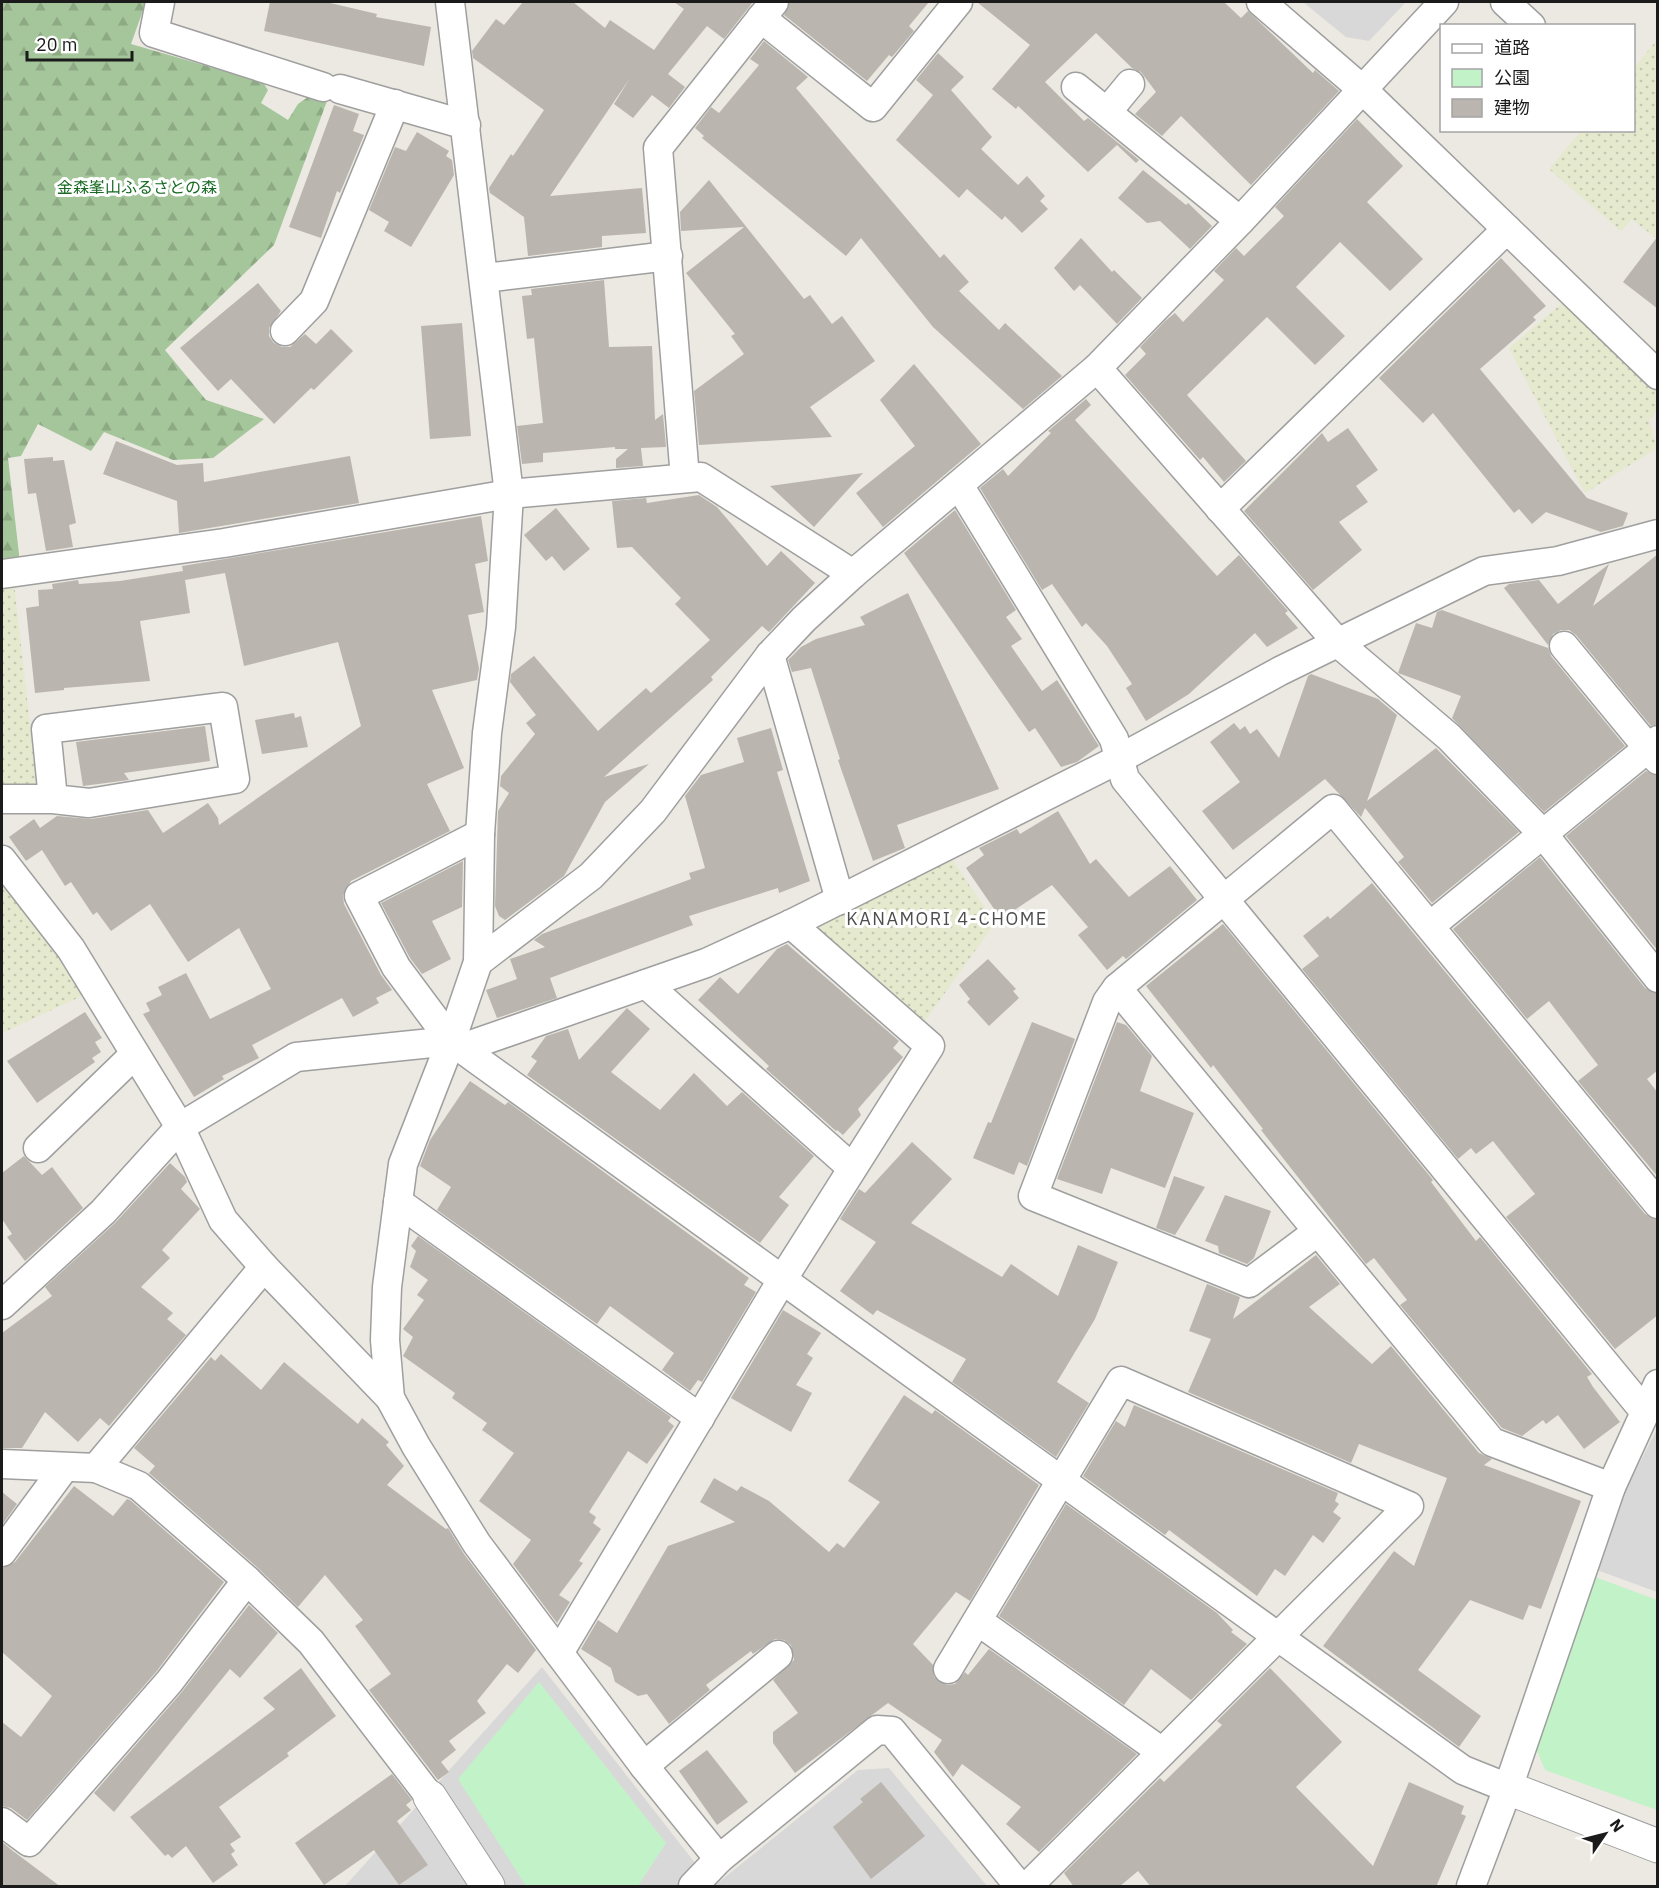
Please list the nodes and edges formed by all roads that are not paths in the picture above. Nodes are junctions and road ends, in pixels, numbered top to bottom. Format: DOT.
graph roads {
  1 [pos="160,2"];
  2 [pos="450,2"];
  3 [pos="958,2"];
  4 [pos="1261,2"];
  5 [pos="1444,2"];
  6 [pos="1504,2"];
  7 [pos="768,10"];
  8 [pos="1529,24"];
  9 [pos="1130,84"];
  10 [pos="1076,87"];
  11 [pos="1363,90"];
  12 [pos="394,105"];
  13 [pos="1107,112"];
  14 [pos="466,125"];
  15 [pos="1240,221"];
  16 [pos="1507,229"];
  17 [pos="668,256"];
  18 [pos="485,278"];
  19 [pos="285,331"];
  20 [pos="1097,368"];
  21 [pos="1658,375"];
  22 [pos="685,478"];
  23 [pos="959,485"];
  24 [pos="509,494"];
  25 [pos="1220,509"];
  26 [pos="1658,534"];
  27 [pos="2,574"];
  28 [pos="853,574"];
  29 [pos="1338,643"];
  30 [pos="1564,646"];
  31 [pos="770,655"];
  32 [pos="1654,749"];
  33 [pos="1119,759"];
  34 [pos="2,799"];
  35 [pos="53,799"];
  36 [pos="480,834"];
  37 [pos="1543,834"];
  38 [pos="2,860"];
  39 [pos="1224,897"];
  40 [pos="840,900"];
  41 [pos="792,924"];
  42 [pos="1430,927"];
  43 [pos="477,962"];
  44 [pos="1658,978"];
  45 [pos="646,984"];
  46 [pos="1117,988"];
  47 [pos="456,1045"];
  48 [pos="135,1054"];
  49 [pos="180,1127"];
  50 [pos="38,1148"];
  51 [pos="852,1168"];
  52 [pos="398,1202"];
  53 [pos="1658,1204"];
  54 [pos="1317,1232"];
  55 [pos="264,1267"];
  56 [pos="782,1280"];
  57 [pos="2,1305"];
  58 [pos="1658,1384"];
  59 [pos="390,1398"];
  60 [pos="1645,1412"];
  61 [pos="700,1418"];
  62 [pos="2,1464"];
  63 [pos="64,1468"];
  64 [pos="96,1468"];
  65 [pos="1061,1480"];
  66 [pos="1611,1487"];
  67 [pos="2,1552"];
  68 [pos="247,1580"];
  69 [pos="978,1621"];
  70 [pos="1278,1635"];
  71 [pos="559,1653"];
  72 [pos="778,1655"];
  73 [pos="948,1669"];
  74 [pos="1162,1752"];
  75 [pos="644,1766"];
  76 [pos="1508,1788"];
  77 [pos="430,1797"];
  78 [pos="2,1822"];
  79 [pos="1658,1846"];
  80 [pos="718,1859"];
  81 [pos="488,1887"];
  82 [pos="693,1887"];
  83 [pos="1019,1887"];
  84 [pos="1028,1887"];
  85 [pos="1470,1887"];
  1 -- 12 [label="street"];
  2 -- 14 [label="street"];
  3 -- 7 [label="street"];
  4 -- 11 [label="street"];
  5 -- 11 [label="street"];
  6 -- 8 [label="street"];
  7 -- 17 [label="street"];
  9 -- 13 [label="street"];
  10 -- 13 [label="street"];
  11 -- 15 [label="street"];
  11 -- 16 [label="street"];
  12 -- 14 [label="street"];
  12 -- 19 [label="street"];
  13 -- 15 [label="street"];
  14 -- 18 [label="street"];
  15 -- 20 [label="street"];
  16 -- 21 [label="street"];
  16 -- 25 [label="street"];
  17 -- 18 [label="street"];
  17 -- 22 [label="street"];
  18 -- 24 [label="street"];
  20 -- 23 [label="street"];
  20 -- 25 [label="street"];
  22 -- 24 [label="street"];
  22 -- 28 [label="street"];
  23 -- 28 [label="street"];
  23 -- 33 [label="street"];
  24 -- 27 [label="street"];
  24 -- 36 [label="street"];
  25 -- 29 [label="street"];
  26 -- 29 [label="street"];
  28 -- 31 [label="street"];
  29 -- 33 [label="street"];
  29 -- 37 [label="street"];
  30 -- 32 [label="street"];
  31 -- 40 [label="street"];
  31 -- 43 [label="street"];
  32 -- 37 [label="street"];
  33 -- 39 [label="street"];
  33 -- 40 [label="street"];
  34 -- 35 [label="street"];
  35 -- 35 [label="street"];
  36 -- 43 [label="street"];
  36 -- 47 [label="street"];
  37 -- 42 [label="street"];
  37 -- 44 [label="street"];
  38 -- 48 [label="street"];
  39 -- 42 [label="street"];
  39 -- 46 [label="street"];
  39 -- 60 [label="street"];
  40 -- 41 [label="street"];
  41 -- 45 [label="street"];
  41 -- 51 [label="street"];
  42 -- 53 [label="street"];
  43 -- 47 [label="street"];
  45 -- 47 [label="street"];
  45 -- 51 [label="street"];
  46 -- 54 [label="street"];
  46 -- 54 [label="street"];
  47 -- 49 [label="street"];
  47 -- 52 [label="street"];
  47 -- 56 [label="street"];
  48 -- 49 [label="street"];
  48 -- 50 [label="street"];
  49 -- 55 [label="street"];
  49 -- 57 [label="street"];
  51 -- 56 [label="street"];
  52 -- 59 [label="street"];
  52 -- 61 [label="street"];
  54 -- 66 [label="street"];
  55 -- 59 [label="street"];
  55 -- 64 [label="street"];
  56 -- 61 [label="street"];
  56 -- 65 [label="street"];
  58 -- 60 [label="street"];
  59 -- 71 [label="street"];
  60 -- 66 [label="street"];
  61 -- 71 [label="street"];
  62 -- 63 [label="street"];
  63 -- 64 [label="street"];
  63 -- 67 [label="street"];
  64 -- 68 [label="street"];
  65 -- 69 [label="street"];
  65 -- 70 [label="street"];
  65 -- 70 [label="street"];
  66 -- 76 [label="street"];
  68 -- 77 [label="street"];
  68 -- 78 [label="street"];
  69 -- 73 [label="street"];
  69 -- 74 [label="street"];
  70 -- 74 [label="street"];
  70 -- 76 [label="street"];
  71 -- 75 [label="street"];
  72 -- 75 [label="street"];
  74 -- 84 [label="street"];
  75 -- 80 [label="street"];
  76 -- 79 [label="street"];
  76 -- 85 [label="street"];
  77 -- 81 [label="street"];
  80 -- 82 [label="street"];
  80 -- 83 [label="street"];
}
